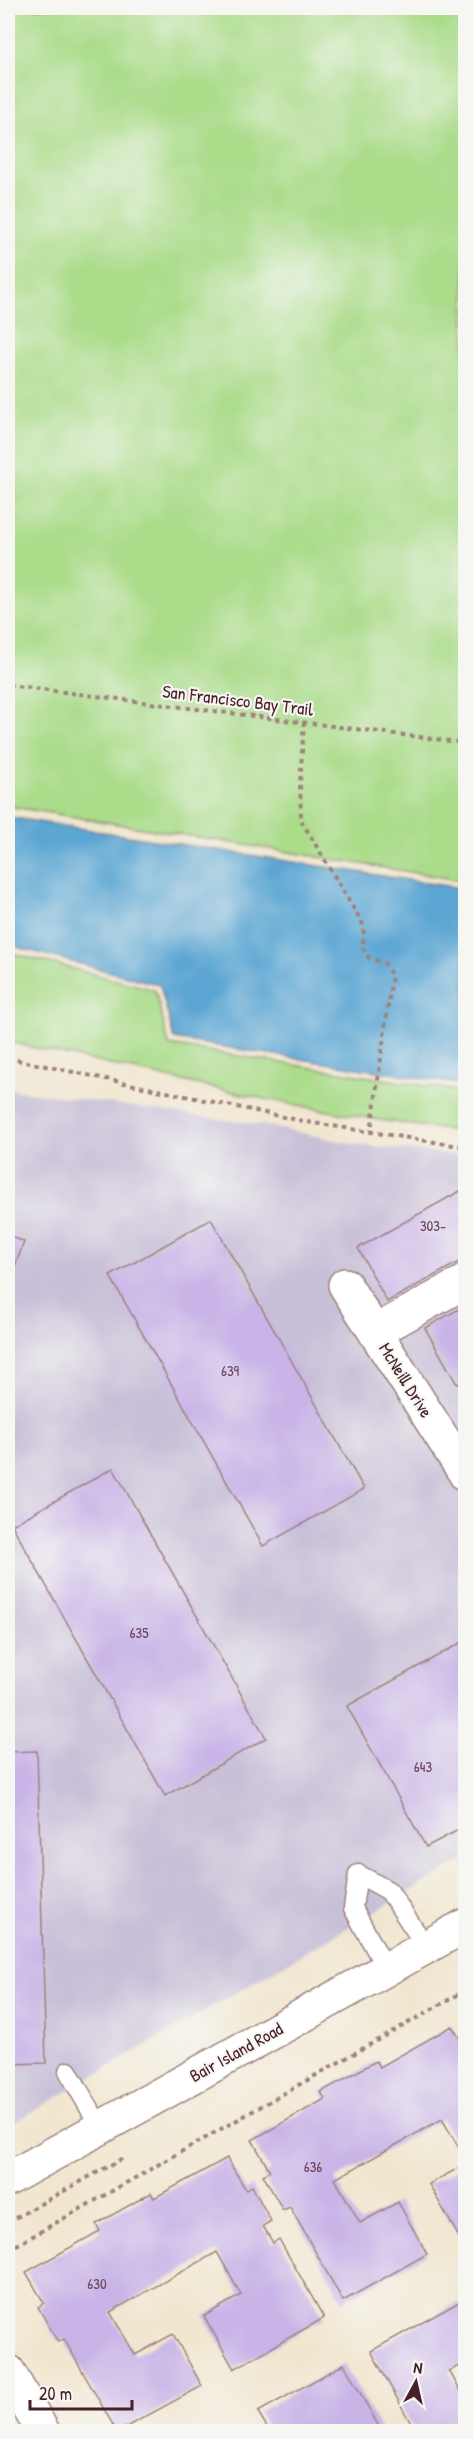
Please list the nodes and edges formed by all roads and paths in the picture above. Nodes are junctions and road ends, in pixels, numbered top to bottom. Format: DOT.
graph roads {
  1 [pos="8,684"];
  2 [pos="304,722"];
  3 [pos="465,742"];
  4 [pos="8,1058"];
  5 [pos="371,1132"];
  6 [pos="465,1147"];
  7 [pos="465,1281"];
  8 [pos="345,1286"];
  9 [pos="375,1332"];
  10 [pos="465,1475"];
  11 [pos="465,1927"];
  12 [pos="426,1947"];
  13 [pos="386,1969"];
  14 [pos="465,1990"];
  15 [pos="68,2071"];
  16 [pos="100,2127"];
  17 [pos="8,2179"];
  18 [pos="8,2250"];
  19 [pos="8,2371"];
  20 [pos="43,2432"];
  1 -- 2 [label="path, San Francisco Bay Trail"];
  2 -- 3 [label="path, San Francisco Bay Trail"];
  2 -- 5 [label="path"];
  4 -- 5 [label="path"];
  5 -- 6 [label="path"];
  7 -- 9 [label="street"];
  8 -- 9 [label="street, McNeill Drive"];
  9 -- 10 [label="street, McNeill Drive"];
  11 -- 12 [label="street, Bair Island Road"];
  12 -- 13 [label="street, Bair Island Road"];
  12 -- 13 [label="lane"];
  13 -- 16 [label="street, Bair Island Road"];
  14 -- 18 [label="path"];
  15 -- 16 [label="lane"];
  16 -- 17 [label="street, Bair Island Road"];
  19 -- 20 [label="street"];
}
